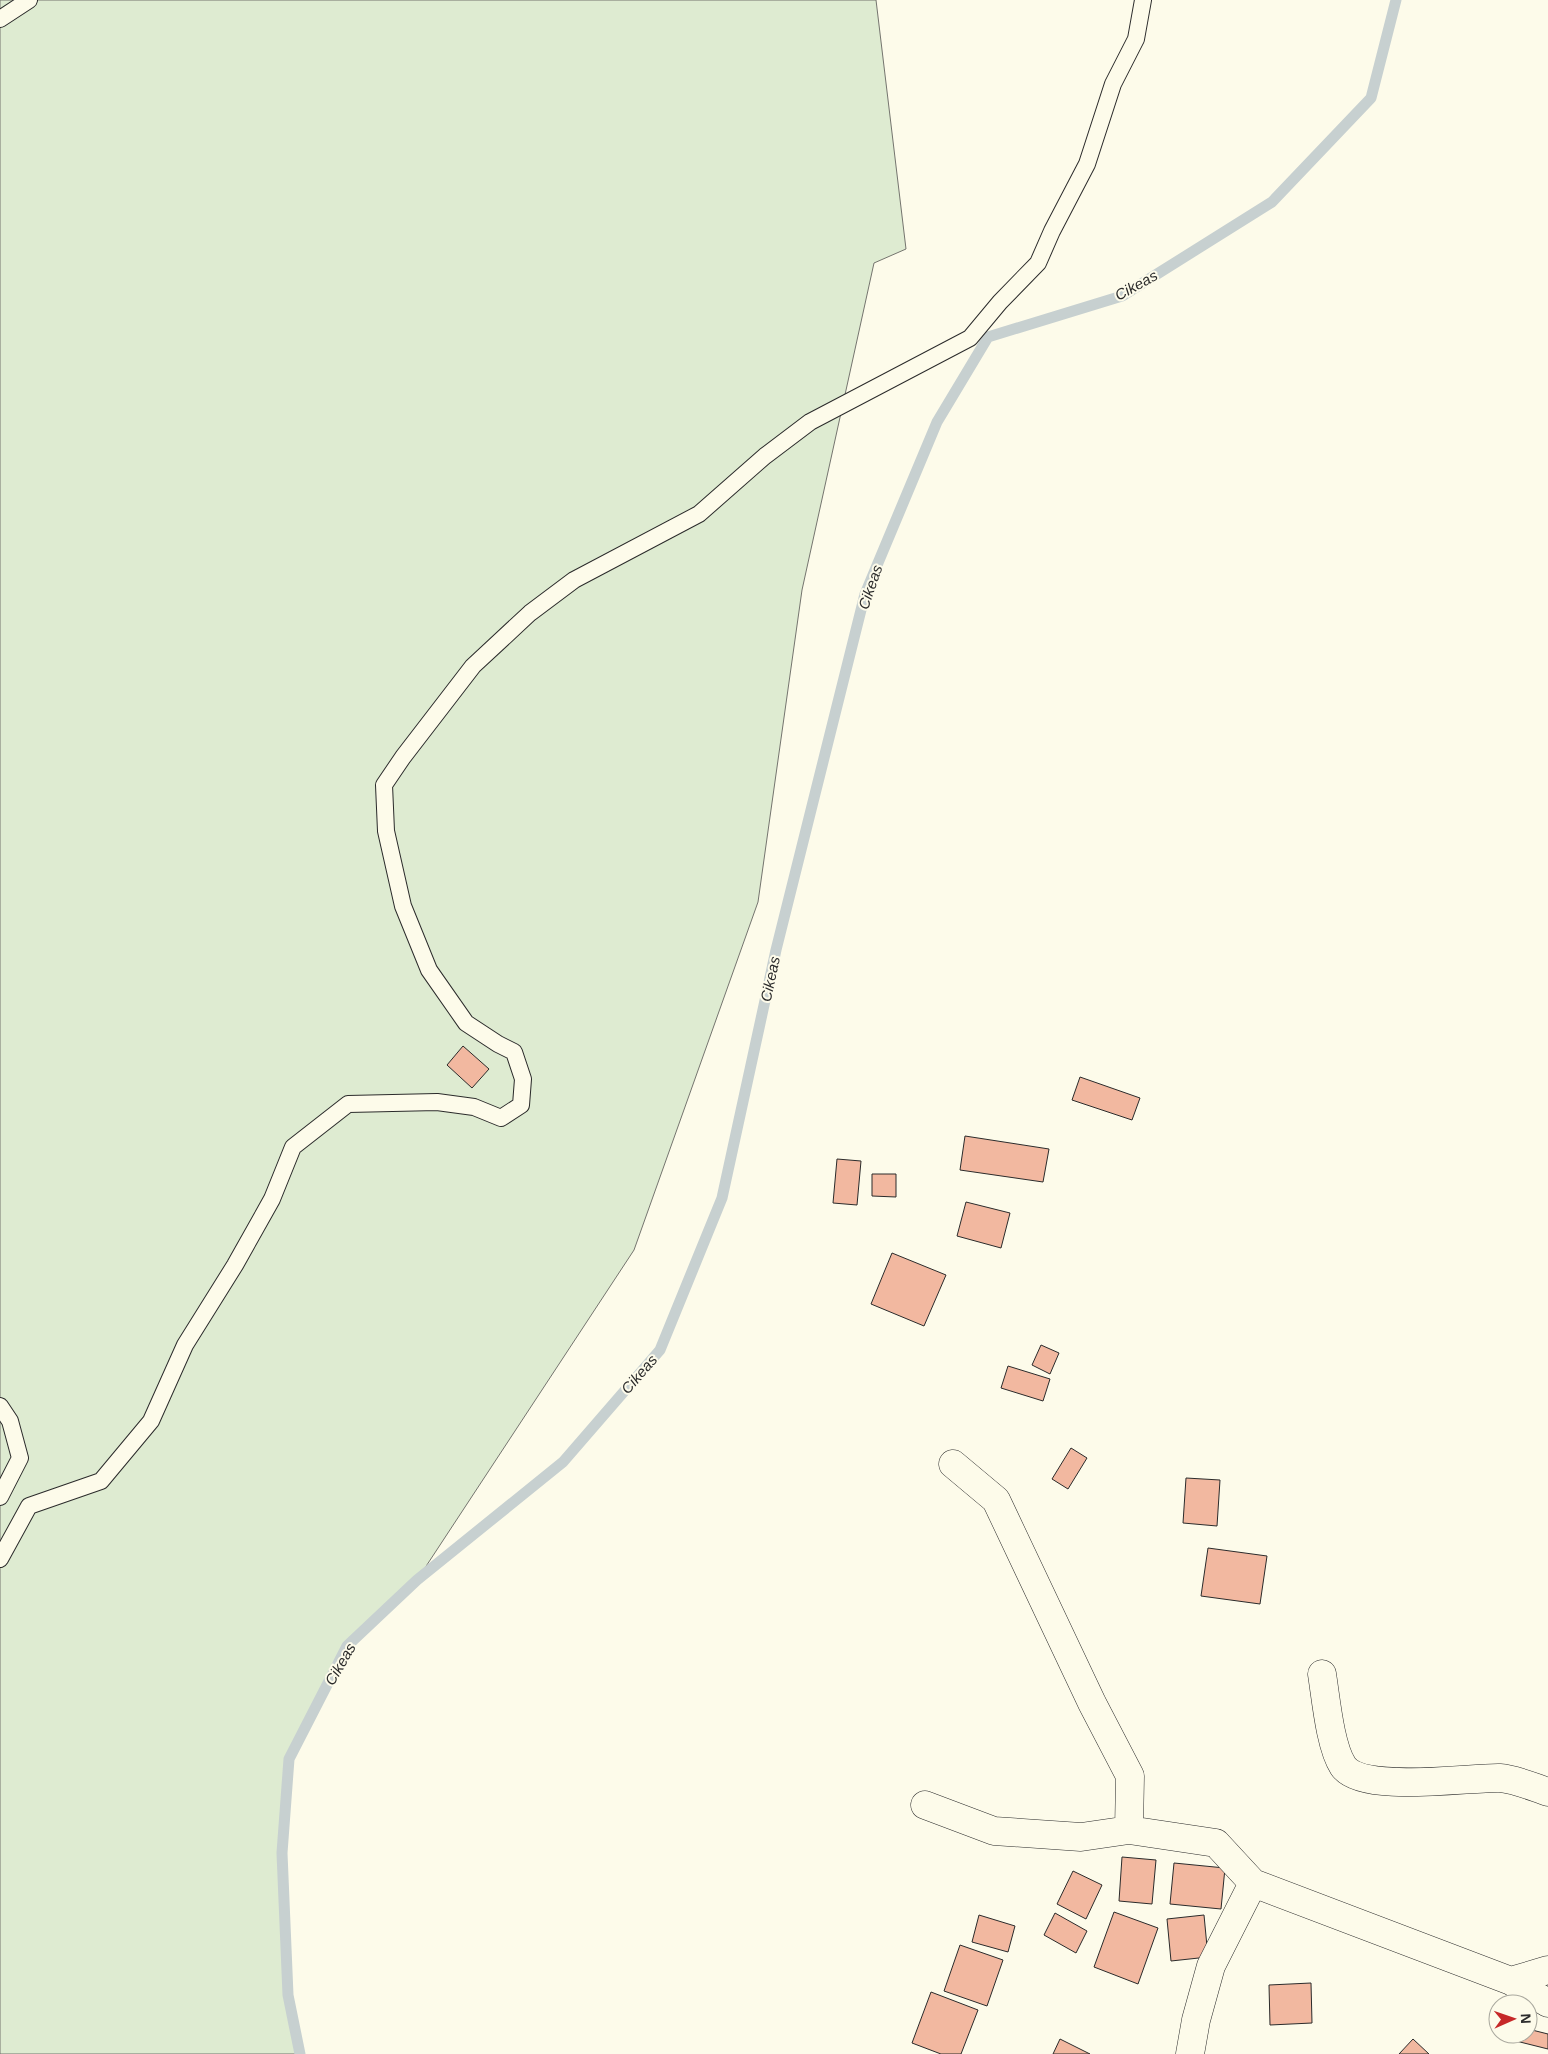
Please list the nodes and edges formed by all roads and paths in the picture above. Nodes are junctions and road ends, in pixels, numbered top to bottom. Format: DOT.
graph roads {
  1 [pos="29,0"];
  2 [pos="1143,0"];
  3 [pos="0,19"];
  4 [pos="0,1406"];
  5 [pos="954,1464"];
  6 [pos="0,1497"];
  7 [pos="0,1559"];
  8 [pos="1322,1674"];
  9 [pos="1548,1792"];
  10 [pos="925,1805"];
  11 [pos="1129,1830"];
  12 [pos="1253,1883"];
  13 [pos="1548,1970"];
  14 [pos="1511,1981"];
  15 [pos="1548,2003"];
  16 [pos="1190,2054"];
  1 -- 3 [label="lane"];
  2 -- 7 [label="lane"];
  4 -- 6 [label="lane"];
  5 -- 11 [label="street"];
  8 -- 9 [label="street"];
  10 -- 11 [label="street"];
  11 -- 12 [label="street"];
  12 -- 14 [label="street"];
  12 -- 16 [label="street"];
  13 -- 14 [label="street"];
  14 -- 15 [label="street"];
}
